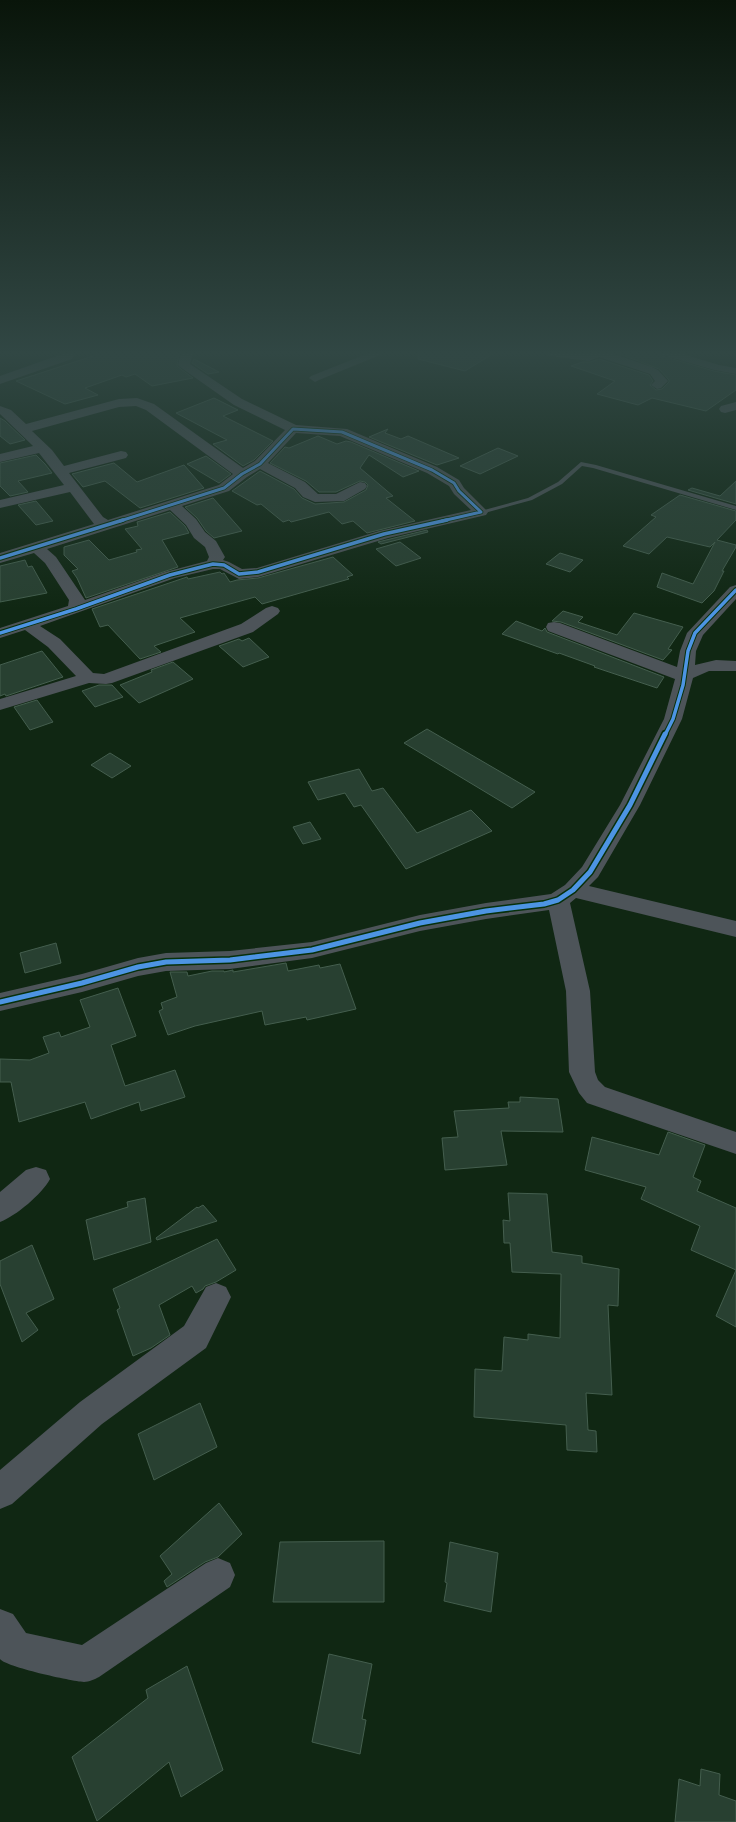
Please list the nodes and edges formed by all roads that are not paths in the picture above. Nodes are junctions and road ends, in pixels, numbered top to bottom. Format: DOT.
graph roads {
  1 [pos="32,438"];
  2 [pos="193,438"];
  3 [pos="284,438"];
  4 [pos="357,438"];
  5 [pos="42,448"];
  6 [pos="121,455"];
  7 [pos="0,458"];
  8 [pos="260,464"];
  9 [pos="61,472"];
  10 [pos="242,474"];
  11 [pos="360,486"];
  12 [pos="72,487"];
  13 [pos="0,504"];
  14 [pos="172,504"];
  15 [pos="736,508"];
  16 [pos="482,512"];
  17 [pos="105,525"];
  18 [pos="37,548"];
  19 [pos="0,558"];
  20 [pos="213,564"];
  21 [pos="736,590"];
  22 [pos="76,609"];
  23 [pos="272,612"];
  24 [pos="28,625"];
  25 [pos="554,627"];
  26 [pos="0,633"];
  27 [pos="736,666"];
  28 [pos="684,676"];
  29 [pos="88,678"];
  30 [pos="0,705"];
  31 [pos="566,895"];
  32 [pos="736,929"];
  33 [pos="0,1002"];
  34 [pos="736,1143"];
  35 [pos="36,1179"];
  36 [pos="0,1209"];
  37 [pos="216,1297"];
  38 [pos="0,1492"];
  39 [pos="218,1574"];
  40 [pos="0,1627"];
  1 -- 5 [label="street"];
  2 -- 10 [label="street"];
  3 -- 8 [label="street"];
  4 -- 16 [label="street"];
  5 -- 7 [label="street"];
  5 -- 9 [label="street"];
  6 -- 9 [label="street"];
  8 -- 10 [label="street"];
  8 -- 11 [label="street"];
  9 -- 12 [label="street"];
  10 -- 14 [label="street"];
  12 -- 13 [label="street"];
  12 -- 17 [label="street"];
  14 -- 17 [label="street"];
  14 -- 20 [label="street"];
  15 -- 16 [label="lane"];
  16 -- 20 [label="street"];
  17 -- 18 [label="street"];
  18 -- 19 [label="street"];
  18 -- 22 [label="street"];
  20 -- 22 [label="street"];
  21 -- 28 [label="street"];
  22 -- 24 [label="street"];
  23 -- 29 [label="street"];
  24 -- 26 [label="street"];
  24 -- 29 [label="street"];
  25 -- 28 [label="street"];
  27 -- 28 [label="street"];
  28 -- 31 [label="street"];
  29 -- 30 [label="street"];
  31 -- 32 [label="street"];
  31 -- 33 [label="street"];
  31 -- 34 [label="street"];
  35 -- 36 [label="street"];
  37 -- 38 [label="street"];
  39 -- 40 [label="street"];
}
